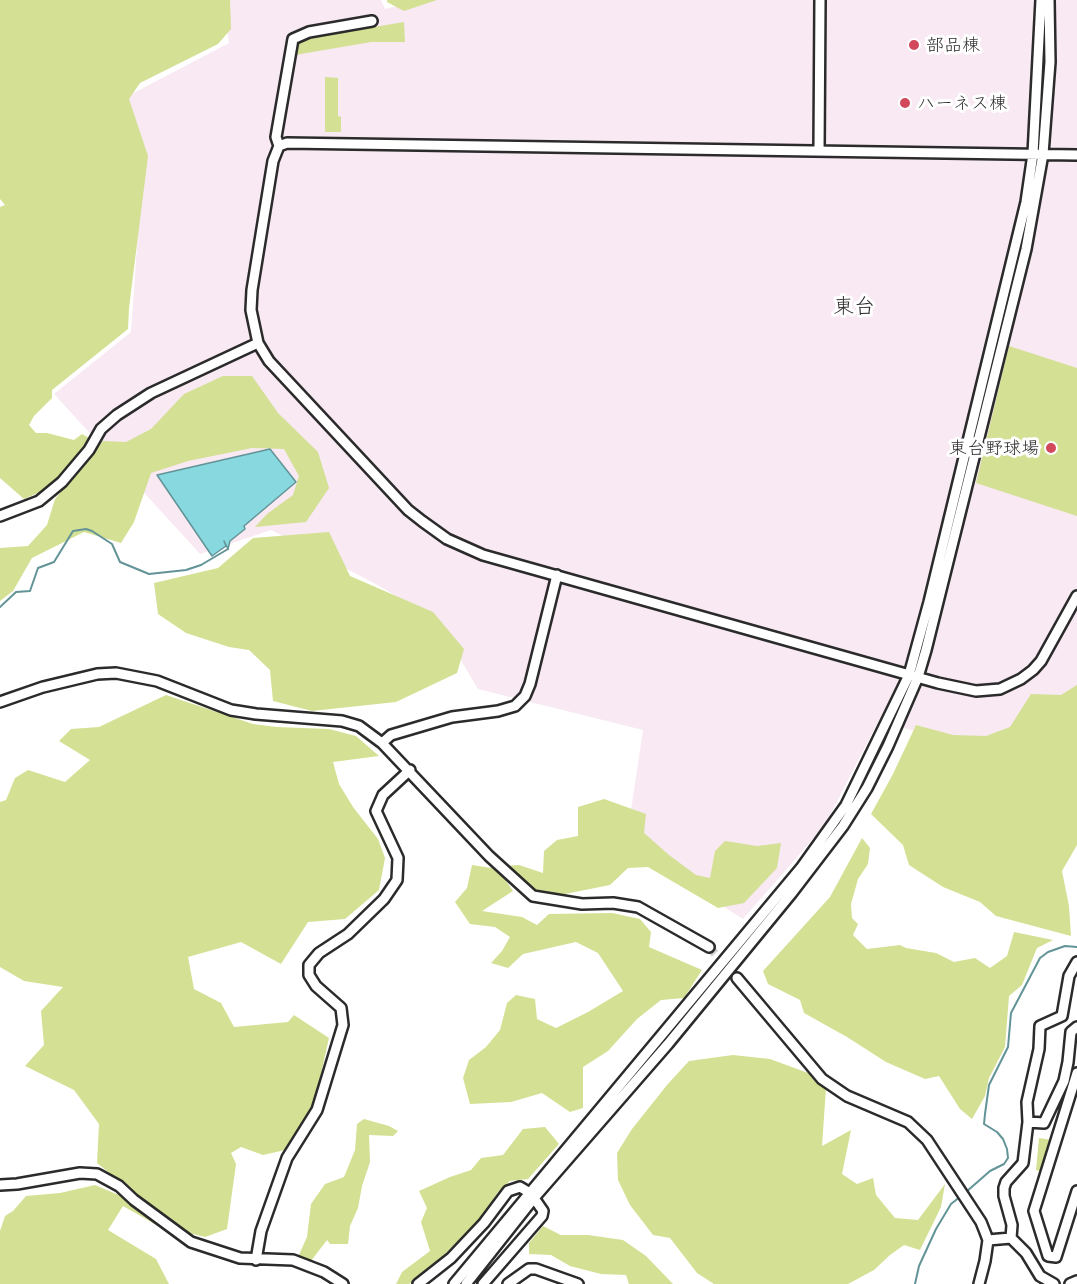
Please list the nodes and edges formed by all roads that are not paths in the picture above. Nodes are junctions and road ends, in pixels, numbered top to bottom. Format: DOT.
graph roads {
  1 [pos="820,0"];
  2 [pos="1041,0"];
  3 [pos="1049,0"];
  4 [pos="372,21"];
  5 [pos="279,146"];
  6 [pos="819,151"];
  7 [pos="1038,154"];
  8 [pos="1077,155"];
  9 [pos="258,343"];
  10 [pos="0,516"];
  11 [pos="557,575"];
  12 [pos="1077,596"];
  13 [pos="914,676"];
  14 [pos="0,702"];
  15 [pos="382,743"];
  16 [pos="410,770"];
  17 [pos="709,947"];
  18 [pos="1077,962"];
  19 [pos="737,978"];
  20 [pos="1077,1027"];
  21 [pos="1077,1073"];
  22 [pos="1028,1122"];
  23 [pos="0,1185"];
  24 [pos="1077,1191"];
  25 [pos="532,1195"];
  26 [pos="1011,1238"];
  27 [pos="988,1240"];
  28 [pos="256,1260"];
  29 [pos="1077,1281"];
  30 [pos="343,1284"];
  31 [pos="417,1284"];
  32 [pos="454,1284"];
  33 [pos="466,1284"];
  34 [pos="483,1284"];
  35 [pos="508,1284"];
  36 [pos="578,1284"];
  37 [pos="979,1284"];
  38 [pos="1054,1284"];
  39 [pos="1070,1284"];
  1 -- 6 [label="street"];
  2 -- 7 [label="street"];
  3 -- 7 [label="street"];
  4 -- 5 [label="street"];
  5 -- 6 [label="street"];
  5 -- 9 [label="street"];
  6 -- 7 [label="street"];
  7 -- 8 [label="street"];
  7 -- 13 [label="street"];
  9 -- 10 [label="street"];
  9 -- 11 [label="street"];
  11 -- 13 [label="street"];
  11 -- 15 [label="street"];
  12 -- 13 [label="street"];
  13 -- 25 [label="street"];
  14 -- 15 [label="street"];
  15 -- 16 [label="street"];
  16 -- 17 [label="street"];
  16 -- 28 [label="street"];
  18 -- 22 [label="street"];
  19 -- 27 [label="street"];
  20 -- 22 [label="street"];
  21 -- 24 [label="street"];
  22 -- 26 [label="street"];
  23 -- 28 [label="street"];
  25 -- 31 [label="street"];
  25 -- 32 [label="street"];
  25 -- 33 [label="street"];
  25 -- 34 [label="street"];
  26 -- 27 [label="street"];
  26 -- 38 [label="street"];
  27 -- 37 [label="street"];
  28 -- 30 [label="street"];
  29 -- 39 [label="street"];
  35 -- 36 [label="street"];
}
